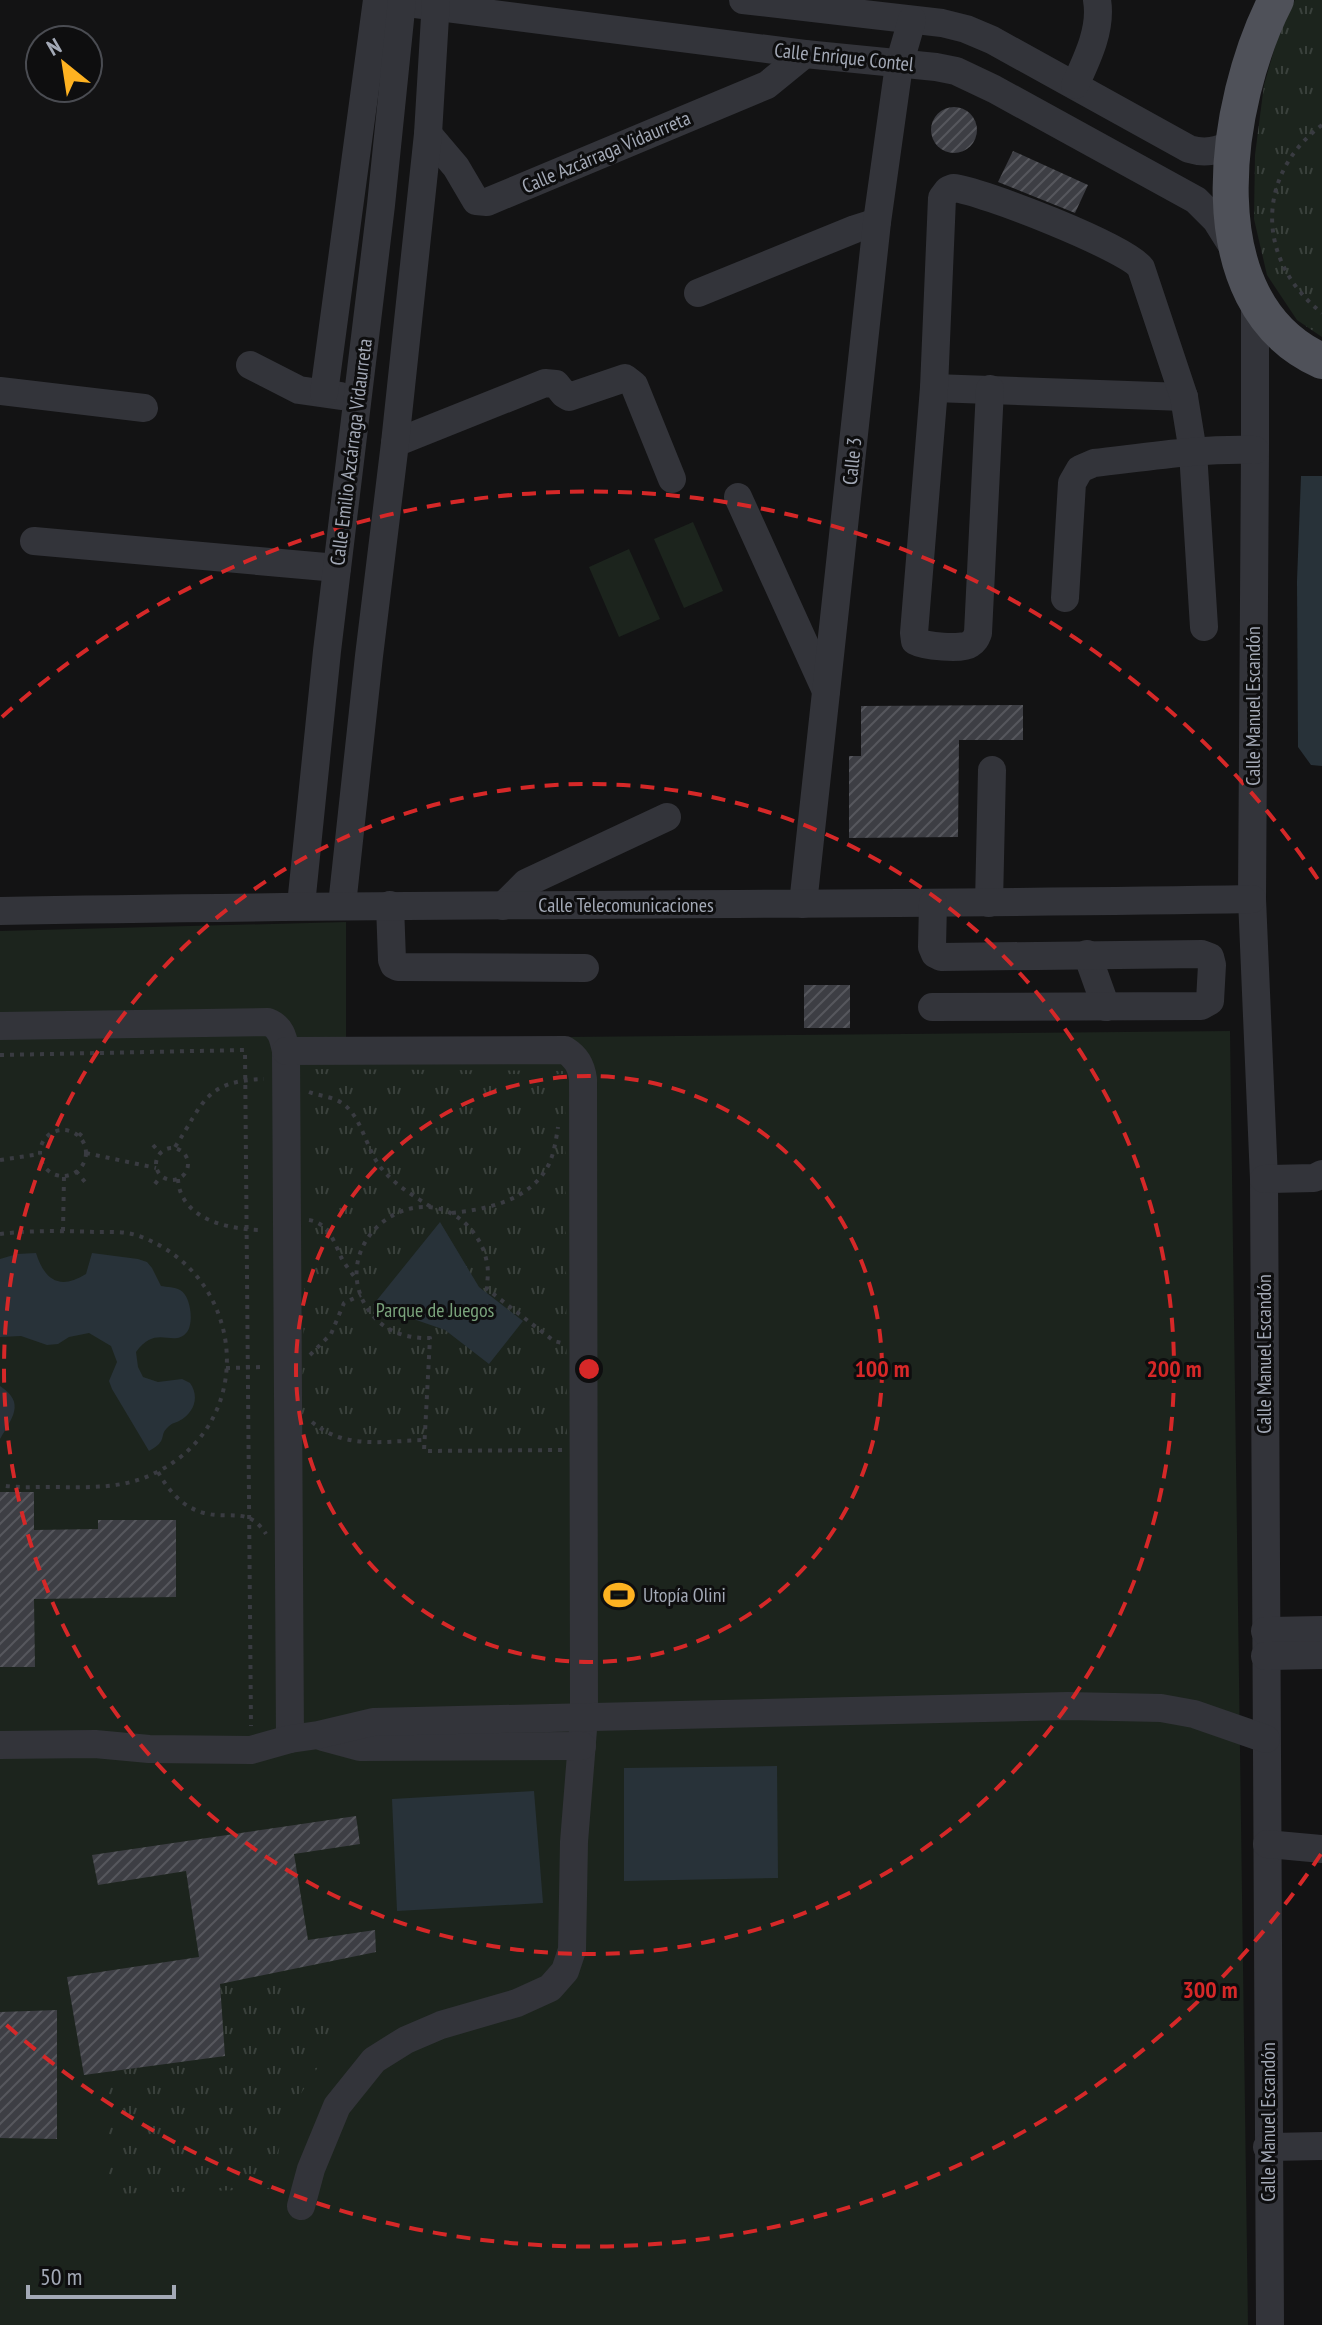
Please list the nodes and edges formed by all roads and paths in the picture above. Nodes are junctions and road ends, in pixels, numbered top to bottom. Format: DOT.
graph roads {
  1 [pos="743,0"];
  2 [pos="1097,0"];
  3 [pos="1276,0"];
  4 [pos="391,1"];
  5 [pos="436,3"];
  6 [pos="912,20"];
  7 [pos="805,54"];
  8 [pos="899,65"];
  9 [pos="1075,85"];
  10 [pos="1322,125"];
  11 [pos="428,134"];
  12 [pos="1233,143"];
  13 [pos="381,205"];
  14 [pos="346,219"];
  15 [pos="877,222"];
  16 [pos="1241,263"];
  17 [pos="698,293"];
  18 [pos="1255,296"];
  19 [pos="1322,313"];
  20 [pos="364,349"];
  21 [pos="404,353"];
  22 [pos="1315,358"];
  23 [pos="250,365"];
  24 [pos="1254,382"];
  25 [pos="934,388"];
  26 [pos="990,389"];
  27 [pos="0,391"];
  28 [pos="324,393"];
  29 [pos="358,397"];
  30 [pos="1184,397"];
  31 [pos="144,408"];
  32 [pos="395,443"];
  33 [pos="1255,450"];
  34 [pos="1193,452"];
  35 [pos="672,479"];
  36 [pos="738,497"];
  37 [pos="34,541"];
  38 [pos="337,568"];
  39 [pos="1065,598"];
  40 [pos="1204,627"];
  41 [pos="327,651"];
  42 [pos="369,656"];
  43 [pos="827,692"];
  44 [pos="992,770"];
  45 [pos="667,817"];
  46 [pos="1252,899"];
  47 [pos="933,903"];
  48 [pos="989,903"];
  49 [pos="803,904"];
  50 [pos="301,905"];
  51 [pos="342,905"];
  52 [pos="390,905"];
  53 [pos="503,906"];
  54 [pos="0,911"];
  55 [pos="1087,954"];
  56 [pos="585,968"];
  57 [pos="932,1007"];
  58 [pos="1106,1007"];
  59 [pos="0,1026"];
  60 [pos="0,1055"];
  61 [pos="286,1073"];
  62 [pos="246,1080"];
  63 [pos="181,1117"];
  64 [pos="190,1123"];
  65 [pos="583,1123"];
  66 [pos="85,1129"];
  67 [pos="79,1136"];
  68 [pos="153,1145"];
  69 [pos="175,1147"];
  70 [pos="86,1153"];
  71 [pos="160,1153"];
  72 [pos="40,1154"];
  73 [pos="0,1160"];
  74 [pos="156,1168"];
  75 [pos="50,1171"];
  76 [pos="76,1171"];
  77 [pos="1322,1174"];
  78 [pos="64,1176"];
  79 [pos="161,1176"];
  80 [pos="178,1179"];
  81 [pos="1264,1179"];
  82 [pos="44,1180"];
  83 [pos="85,1182"];
  84 [pos="155,1184"];
  85 [pos="434,1208"];
  86 [pos="450,1213"];
  87 [pos="287,1226"];
  88 [pos="247,1230"];
  89 [pos="63,1231"];
  90 [pos="0,1234"];
  91 [pos="357,1280"];
  92 [pos="361,1295"];
  93 [pos="584,1347"];
  94 [pos="249,1367"];
  95 [pos="287,1367"];
  96 [pos="226,1368"];
  97 [pos="309,1419"];
  98 [pos="424,1440"];
  99 [pos="584,1449"];
  100 [pos="158,1472"];
  101 [pos="0,1485"];
  102 [pos="250,1517"];
  103 [pos="289,1547"];
  104 [pos="1322,1630"];
  105 [pos="1265,1644"];
  106 [pos="1322,1655"];
  107 [pos="584,1717"];
  108 [pos="318,1735"];
  109 [pos="290,1739"];
  110 [pos="1266,1739"];
  111 [pos="0,1745"];
  112 [pos="582,1746"];
  113 [pos="251,1750"];
  114 [pos="1267,1844"];
  115 [pos="1322,1849"];
  116 [pos="1322,2146"];
  117 [pos="1267,2147"];
  118 [pos="301,2206"];
  119 [pos="1270,2325"];
  1 -- 6 [label="street"];
  2 -- 9 [label="street"];
  3 -- 12 [label="main road"];
  4 -- 5 [label="street, Calle Enrique Contel"];
  4 -- 13 [label="street, Calle Emilio Azcárraga Vidaurreta"];
  4 -- 14 [label="street"];
  5 -- 7 [label="street, Calle Enrique Contel"];
  5 -- 11 [label="street, Calle Emilio Azcárraga Vidaurreta"];
  6 -- 8 [label="street, Calle 3"];
  6 -- 9 [label="street"];
  7 -- 8 [label="street, Calle Enrique Contel"];
  7 -- 11 [label="street, Calle Azcárraga Vidaurreta"];
  8 -- 15 [label="street, Calle 3"];
  8 -- 16 [label="street, Calle Enrique Contel"];
  9 -- 12 [label="street"];
  10 -- 19 [label="path"];
  11 -- 21 [label="street, Calle Emilio Azcárraga Vidaurreta"];
  12 -- 16 [label="main road"];
  13 -- 14 [label="street"];
  13 -- 20 [label="street, Calle Emilio Azcárraga Vidaurreta"];
  14 -- 28 [label="street"];
  15 -- 17 [label="street"];
  15 -- 43 [label="street, Calle 3"];
  16 -- 18 [label="main road"];
  18 -- 22 [label="main road"];
  18 -- 24 [label="street, Calle Manuel Escandón"];
  20 -- 21 [label="street"];
  20 -- 29 [label="street, Calle Emilio Azcárraga Vidaurreta"];
  21 -- 32 [label="street, Calle Emilio Azcárraga Vidaurreta"];
  22 -- 24 [label="street"];
  23 -- 28 [label="street"];
  24 -- 33 [label="street, Calle Manuel Escandón"];
  25 -- 26 [label="street"];
  25 -- 26 [label="street"];
  25 -- 30 [label="street"];
  26 -- 30 [label="street"];
  27 -- 31 [label="street"];
  28 -- 29 [label="street"];
  29 -- 38 [label="street, Calle Emilio Azcárraga Vidaurreta"];
  30 -- 34 [label="street"];
  32 -- 35 [label="street"];
  32 -- 42 [label="street, Calle Emilio Azcárraga Vidaurreta"];
  33 -- 34 [label="street"];
  33 -- 46 [label="street, Calle Manuel Escandón"];
  34 -- 39 [label="street"];
  34 -- 40 [label="street"];
  36 -- 43 [label="street"];
  37 -- 38 [label="street"];
  38 -- 41 [label="street, Calle Emilio Azcárraga Vidaurreta"];
  41 -- 42 [label="street"];
  41 -- 50 [label="street, Calle Emilio Azcárraga Vidaurreta"];
  42 -- 51 [label="street, Calle Emilio Azcárraga Vidaurreta"];
  43 -- 49 [label="street, Calle 3"];
  44 -- 48 [label="street"];
  45 -- 53 [label="street"];
  46 -- 48 [label="street, Calle Telecomunicaciones"];
  46 -- 81 [label="street, Calle Manuel Escandón"];
  47 -- 48 [label="street, Calle Telecomunicaciones"];
  47 -- 49 [label="street, Calle Telecomunicaciones"];
  47 -- 55 [label="street"];
  49 -- 53 [label="street, Calle Telecomunicaciones"];
  50 -- 51 [label="street, Calle Telecomunicaciones"];
  50 -- 54 [label="street, Calle Telecomunicaciones"];
  51 -- 52 [label="street, Calle Telecomunicaciones"];
  52 -- 53 [label="street, Calle Telecomunicaciones"];
  52 -- 56 [label="street"];
  55 -- 58 [label="street"];
  55 -- 58 [label="street"];
  57 -- 58 [label="street"];
  59 -- 61 [label="street"];
  60 -- 62 [label="path"];
  61 -- 62 [label="path"];
  61 -- 65 [label="street"];
  61 -- 85 [label="path"];
  61 -- 87 [label="street"];
  62 -- 64 [label="path"];
  62 -- 88 [label="path"];
  63 -- 64 [label="path"];
  64 -- 69 [label="path"];
  65 -- 86 [label="path"];
  65 -- 93 [label="street"];
  66 -- 67 [label="path"];
  67 -- 70 [label="path"];
  67 -- 72 [label="path"];
  68 -- 71 [label="path"];
  69 -- 71 [label="path"];
  69 -- 80 [label="path"];
  70 -- 74 [label="path"];
  70 -- 76 [label="path"];
  71 -- 74 [label="path"];
  72 -- 73 [label="path"];
  72 -- 75 [label="path"];
  74 -- 79 [label="path"];
  75 -- 78 [label="path"];
  75 -- 82 [label="path"];
  76 -- 78 [label="path"];
  76 -- 83 [label="path"];
  77 -- 81 [label="street"];
  78 -- 89 [label="path"];
  79 -- 80 [label="path"];
  79 -- 84 [label="path"];
  80 -- 88 [label="path"];
  81 -- 105 [label="street, Calle Manuel Escandón"];
  85 -- 86 [label="path"];
  85 -- 91 [label="path"];
  86 -- 93 [label="path"];
  87 -- 88 [label="path"];
  87 -- 91 [label="path"];
  87 -- 95 [label="street"];
  88 -- 94 [label="path"];
  89 -- 90 [label="path"];
  89 -- 96 [label="path"];
  91 -- 92 [label="path"];
  92 -- 95 [label="path"];
  92 -- 98 [label="path"];
  93 -- 99 [label="street"];
  94 -- 95 [label="path"];
  94 -- 96 [label="path"];
  94 -- 102 [label="path"];
  95 -- 103 [label="street"];
  96 -- 100 [label="path"];
  97 -- 98 [label="path"];
  98 -- 99 [label="path"];
  99 -- 107 [label="street"];
  100 -- 101 [label="path"];
  100 -- 102 [label="path"];
  102 -- 103 [label="path"];
  102 -- 113 [label="path"];
  103 -- 109 [label="street"];
  104 -- 105 [label="street"];
  105 -- 106 [label="street"];
  105 -- 110 [label="street, Calle Manuel Escandón"];
  107 -- 108 [label="street"];
  107 -- 110 [label="street"];
  107 -- 112 [label="street"];
  108 -- 109 [label="street"];
  108 -- 112 [label="street"];
  109 -- 113 [label="street"];
  110 -- 114 [label="street, Calle Manuel Escandón"];
  111 -- 113 [label="street"];
  112 -- 118 [label="street"];
  114 -- 115 [label="street"];
  114 -- 117 [label="street, Calle Manuel Escandón"];
  116 -- 117 [label="street"];
  117 -- 119 [label="street, Calle Manuel Escandón"];
}
